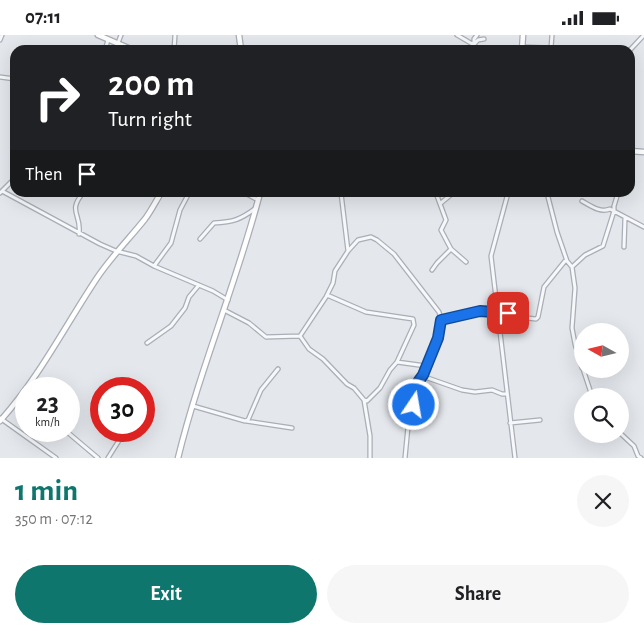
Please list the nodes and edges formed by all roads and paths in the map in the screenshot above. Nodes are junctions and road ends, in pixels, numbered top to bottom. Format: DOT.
graph roads {
  1 [pos="2,35"];
  2 [pos="98,35"];
  3 [pos="120,35"];
  4 [pos="457,35"];
  5 [pos="476,35"];
  6 [pos="644,35"];
  7 [pos="108,39"];
  8 [pos="484,39"];
  9 [pos="0,40"];
  10 [pos="118,43"];
  11 [pos="106,45"];
  12 [pos="122,45"];
  13 [pos="474,45"];
  14 [pos="635,45"];
  15 [pos="12,197"];
  16 [pos="80,197"];
  17 [pos="158,197"];
  18 [pos="188,197"];
  19 [pos="252,197"];
  20 [pos="259,197"];
  21 [pos="341,197"];
  22 [pos="438,197"];
  23 [pos="448,197"];
  24 [pos="507,197"];
  25 [pos="548,197"];
  26 [pos="617,197"];
  27 [pos="258,200"];
  28 [pos="582,201"];
  29 [pos="441,203"];
  30 [pos="256,208"];
  31 [pos="614,211"];
  32 [pos="625,218"];
  33 [pos="644,227"];
  34 [pos="79,234"];
  35 [pos="200,239"];
  36 [pos="624,247"];
  37 [pos="451,249"];
  38 [pos="116,251"];
  39 [pos="348,251"];
  40 [pos="567,261"];
  41 [pos="466,262"];
  42 [pos="154,266"];
  43 [pos="572,267"];
  44 [pos="432,270"];
  45 [pos="199,285"];
  46 [pos="327,295"];
  47 [pos="228,300"];
  48 [pos="224,310"];
  49 [pos="498,312"];
  50 [pos="441,320"];
  51 [pos="300,336"];
  52 [pos="147,343"];
  53 [pos="574,344"];
  54 [pos="397,362"];
  55 [pos="426,366"];
  56 [pos="278,369"];
  57 [pos="422,376"];
  58 [pos="507,394"];
  59 [pos="364,400"];
  60 [pos="193,406"];
  61 [pos="1,419"];
  62 [pos="540,420"];
  63 [pos="245,421"];
  64 [pos="510,423"];
  65 [pos="292,428"];
  66 [pos="629,441"];
  67 [pos="79,442"];
  68 [pos="118,442"];
  69 [pos="56,458"];
  70 [pos="98,458"];
  71 [pos="108,458"];
  72 [pos="178,458"];
  73 [pos="370,458"];
  74 [pos="405,458"];
  75 [pos="515,458"];
  76 [pos="641,458"];
  1 -- 9 [label="street"];
  2 -- 7 [label="street"];
  3 -- 10 [label="street"];
  4 -- 13 [label="street"];
  5 -- 13 [label="street"];
  6 -- 14 [label="street"];
  7 -- 10 [label="street"];
  7 -- 11 [label="street"];
  8 -- 13 [label="street"];
  10 -- 12 [label="street"];
  15 -- 34 [label="street"];
  16 -- 34 [label="street"];
  17 -- 38 [label="street"];
  18 -- 42 [label="street"];
  19 -- 27 [label="street"];
  20 -- 27 [label="street"];
  21 -- 39 [label="street"];
  22 -- 29 [label="street"];
  23 -- 29 [label="street"];
  24 -- 49 [label="street"];
  25 -- 40 [label="street"];
  26 -- 31 [label="street"];
  27 -- 30 [label="street"];
  28 -- 31 [label="street"];
  29 -- 37 [label="street"];
  30 -- 35 [label="street"];
  30 -- 47 [label="street"];
  31 -- 32 [label="street"];
  31 -- 43 [label="street"];
  32 -- 33 [label="street"];
  32 -- 36 [label="street"];
  34 -- 38 [label="street"];
  37 -- 41 [label="street"];
  37 -- 44 [label="street"];
  38 -- 42 [label="street"];
  38 -- 61 [label="street"];
  39 -- 46 [label="street"];
  39 -- 50 [label="street"];
  40 -- 43 [label="street"];
  40 -- 49 [label="street"];
  42 -- 45 [label="street"];
  43 -- 53 [label="street"];
  45 -- 47 [label="street"];
  45 -- 52 [label="street"];
  46 -- 51 [label="street"];
  46 -- 54 [label="street"];
  47 -- 48 [label="street"];
  48 -- 51 [label="street"];
  48 -- 60 [label="street"];
  49 -- 50 [label="street"];
  49 -- 58 [label="street"];
  50 -- 55 [label="street"];
  51 -- 59 [label="street"];
  54 -- 55 [label="street"];
  54 -- 59 [label="street"];
  55 -- 57 [label="street"];
  56 -- 63 [label="street"];
  57 -- 58 [label="street"];
  57 -- 74 [label="street"];
  58 -- 64 [label="street"];
  59 -- 73 [label="street"];
  60 -- 63 [label="street"];
  60 -- 72 [label="street"];
  61 -- 69 [label="street"];
  62 -- 64 [label="street"];
  63 -- 65 [label="street"];
  64 -- 75 [label="street"];
  66 -- 76 [label="street"];
  67 -- 70 [label="street"];
  68 -- 71 [label="street"];
}
